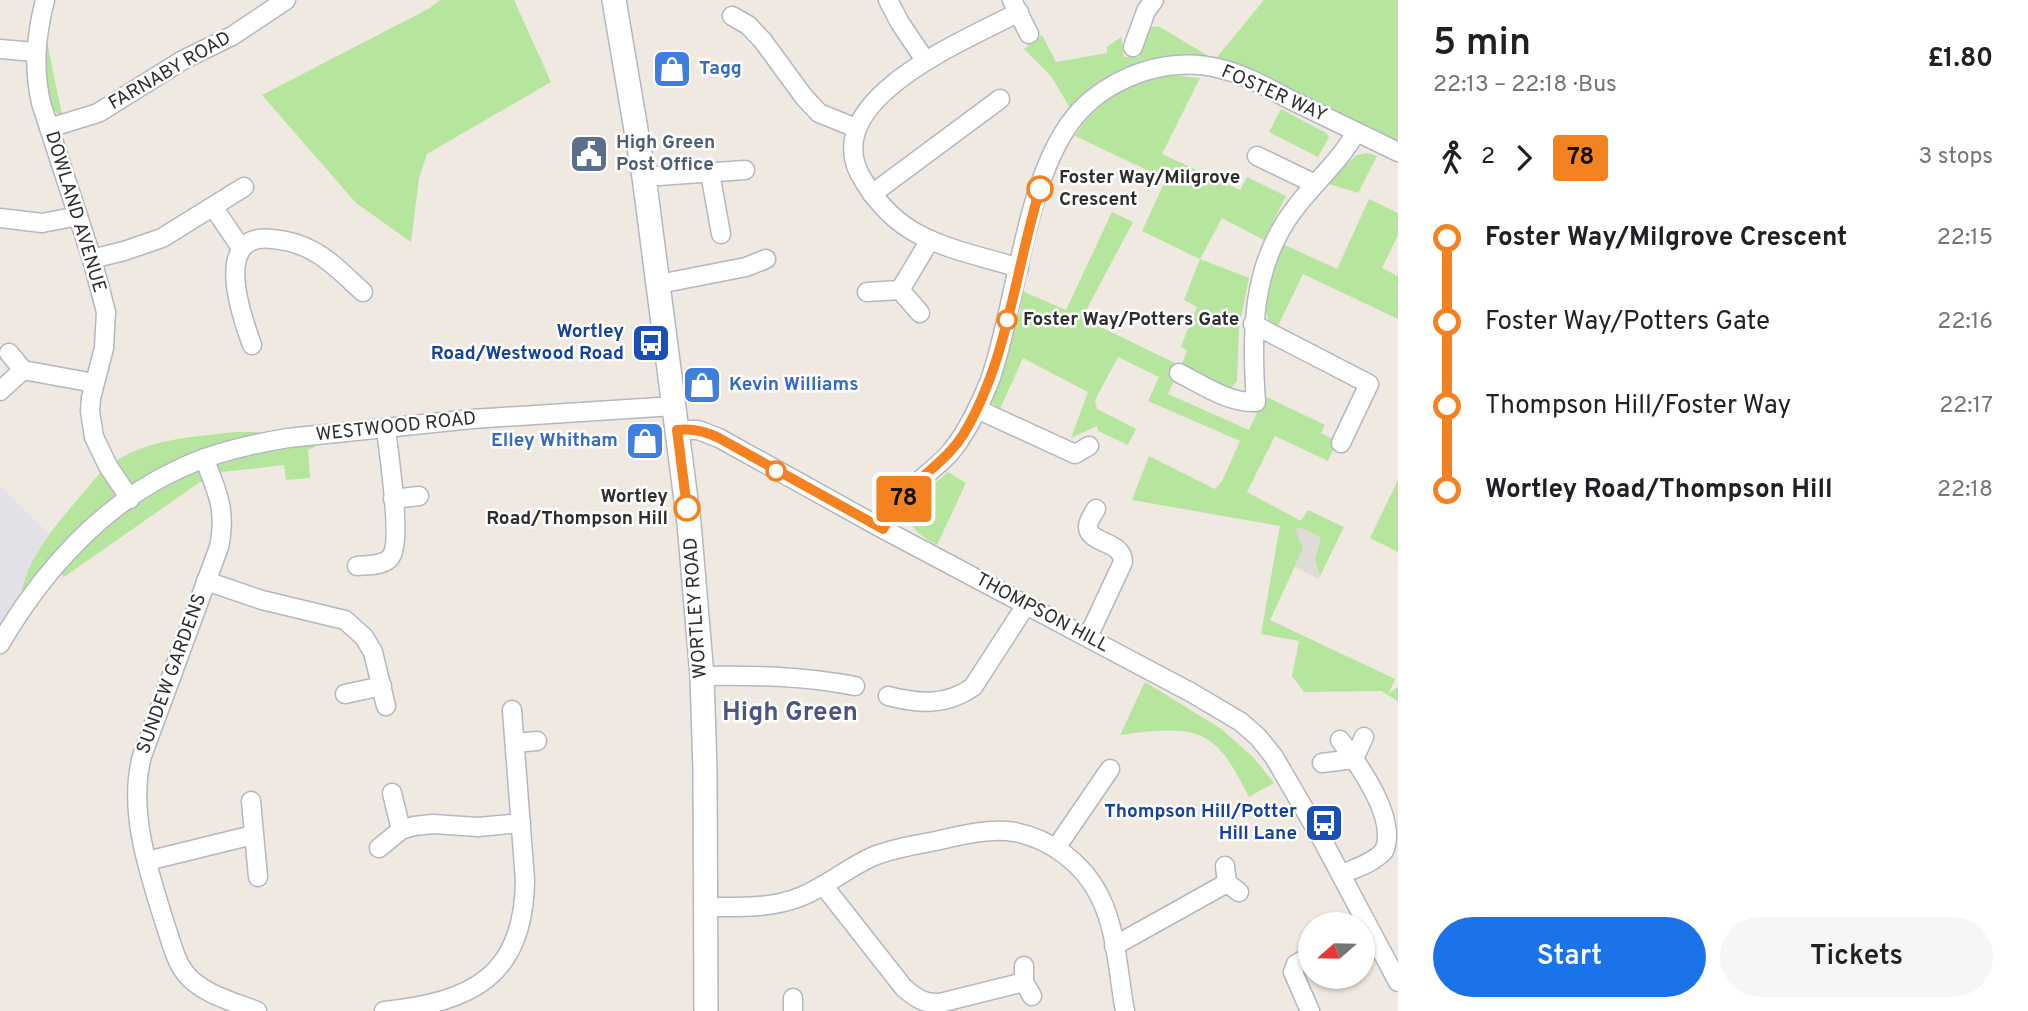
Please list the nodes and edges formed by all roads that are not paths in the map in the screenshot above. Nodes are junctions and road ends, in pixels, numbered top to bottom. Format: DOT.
graph roads {
  1 [pos="45,0"];
  2 [pos="286,0"];
  3 [pos="614,0"];
  4 [pos="888,0"];
  5 [pos="1154,0"];
  6 [pos="1016,6"];
  7 [pos="732,16"];
  8 [pos="1029,34"];
  9 [pos="1133,47"];
  10 [pos="0,49"];
  11 [pos="35,52"];
  12 [pos="925,60"];
  13 [pos="1000,99"];
  14 [pos="49,128"];
  15 [pos="856,128"];
  16 [pos="1356,132"];
  17 [pos="1398,152"];
  18 [pos="1257,156"];
  19 [pos="745,170"];
  20 [pos="710,173"];
  21 [pos="644,177"];
  22 [pos="1315,184"];
  23 [pos="244,187"];
  24 [pos="872,194"];
  25 [pos="214,208"];
  26 [pos="78,216"];
  27 [pos="0,218"];
  28 [pos="721,234"];
  29 [pos="930,240"];
  30 [pos="241,248"];
  31 [pos="92,259"];
  32 [pos="766,259"];
  33 [pos="1019,268"];
  34 [pos="659,284"];
  35 [pos="900,290"];
  36 [pos="363,292"];
  37 [pos="867,292"];
  38 [pos="920,313"];
  39 [pos="1253,324"];
  40 [pos="252,345"];
  41 [pos="9,353"];
  42 [pos="23,370"];
  43 [pos="1179,373"];
  44 [pos="94,383"];
  45 [pos="0,391"];
  46 [pos="674,406"];
  47 [pos="977,408"];
  48 [pos="386,428"];
  49 [pos="677,430"];
  50 [pos="1341,443"];
  51 [pos="1089,446"];
  52 [pos="204,458"];
  53 [pos="419,496"];
  54 [pos="130,499"];
  55 [pos="393,499"];
  56 [pos="1096,509"];
  57 [pos="883,529"];
  58 [pos="357,566"];
  59 [pos="206,581"];
  60 [pos="1026,605"];
  61 [pos="1088,637"];
  62 [pos="0,644"];
  63 [pos="702,676"];
  64 [pos="382,686"];
  65 [pos="855,686"];
  66 [pos="345,694"];
  67 [pos="888,696"];
  68 [pos="386,706"];
  69 [pos="512,710"];
  70 [pos="1364,737"];
  71 [pos="1340,740"];
  72 [pos="537,741"];
  73 [pos="515,743"];
  74 [pos="1354,759"];
  75 [pos="1322,763"];
  76 [pos="1110,769"];
  77 [pos="392,793"];
  78 [pos="251,801"];
  79 [pos="521,823"];
  80 [pos="401,830"];
  81 [pos="253,835"];
  82 [pos="379,848"];
  83 [pos="1056,848"];
  84 [pos="147,861"];
  85 [pos="1341,875"];
  86 [pos="258,877"];
  87 [pos="1230,880"];
  88 [pos="823,885"];
  89 [pos="705,907"];
  90 [pos="1358,912"];
  91 [pos="1376,945"];
  92 [pos="1114,946"];
  93 [pos="1298,963"];
  94 [pos="1027,982"];
  95 [pos="1398,982"];
  96 [pos="1298,983"];
  97 [pos="1300,989"];
  98 [pos="257,1011"];
  99 [pos="384,1011"];
  100 [pos="706,1011"];
  101 [pos="1125,1011"];
  102 [pos="1310,1011"];
  1 -- 11 [label="street, DOWLAND AVENUE"];
  2 -- 14 [label="street, FARNABY ROAD"];
  3 -- 21 [label="street, WORTLEY ROAD"];
  4 -- 12 [label="street"];
  5 -- 9 [label="street"];
  6 -- 8 [label="street"];
  6 -- 12 [label="street"];
  7 -- 15 [label="street"];
  10 -- 11 [label="street"];
  11 -- 14 [label="street, DOWLAND AVENUE"];
  12 -- 15 [label="street"];
  13 -- 24 [label="street"];
  14 -- 26 [label="street, DOWLAND AVENUE"];
  15 -- 24 [label="street"];
  16 -- 17 [label="street, FOSTER WAY"];
  16 -- 22 [label="street"];
  16 -- 33 [label="street, FOSTER WAY"];
  18 -- 22 [label="street"];
  19 -- 20 [label="street"];
  20 -- 21 [label="street"];
  20 -- 28 [label="street"];
  21 -- 34 [label="street, WORTLEY ROAD"];
  22 -- 39 [label="street"];
  23 -- 25 [label="street"];
  24 -- 29 [label="street"];
  25 -- 30 [label="street"];
  25 -- 31 [label="street"];
  26 -- 27 [label="street"];
  26 -- 31 [label="street, DOWLAND AVENUE"];
  29 -- 33 [label="street"];
  29 -- 35 [label="street"];
  30 -- 36 [label="street"];
  30 -- 40 [label="street"];
  31 -- 44 [label="street, DOWLAND AVENUE"];
  32 -- 34 [label="street"];
  33 -- 47 [label="street, FOSTER WAY"];
  34 -- 46 [label="street, WORTLEY ROAD"];
  35 -- 37 [label="street"];
  35 -- 38 [label="street"];
  39 -- 43 [label="street"];
  39 -- 50 [label="street"];
  41 -- 42 [label="street"];
  42 -- 44 [label="street"];
  42 -- 45 [label="street"];
  44 -- 54 [label="street, DOWLAND AVENUE"];
  46 -- 48 [label="street, WESTWOOD ROAD"];
  46 -- 49 [label="street, WORTLEY ROAD"];
  47 -- 51 [label="street"];
  47 -- 57 [label="street, FOSTER WAY"];
  48 -- 52 [label="street, WESTWOOD ROAD"];
  48 -- 55 [label="street"];
  49 -- 57 [label="street, THOMPSON HILL"];
  49 -- 63 [label="street, WORTLEY ROAD"];
  52 -- 54 [label="street, WESTWOOD ROAD"];
  52 -- 59 [label="street, SUNDEW GARDENS"];
  53 -- 55 [label="street"];
  54 -- 62 [label="street, WESTWOOD ROAD"];
  55 -- 58 [label="street"];
  56 -- 61 [label="street"];
  57 -- 60 [label="street, THOMPSON HILL"];
  59 -- 64 [label="street"];
  59 -- 84 [label="street, SUNDEW GARDENS"];
  60 -- 61 [label="street, THOMPSON HILL"];
  60 -- 67 [label="street"];
  61 -- 85 [label="street, THOMPSON HILL"];
  63 -- 65 [label="street"];
  63 -- 89 [label="street, WORTLEY ROAD"];
  64 -- 66 [label="street"];
  64 -- 68 [label="street"];
  69 -- 73 [label="street"];
  70 -- 74 [label="street"];
  71 -- 74 [label="street"];
  72 -- 73 [label="street"];
  73 -- 79 [label="street"];
  74 -- 75 [label="street"];
  74 -- 85 [label="street"];
  76 -- 83 [label="street"];
  77 -- 80 [label="street"];
  78 -- 81 [label="street"];
  79 -- 80 [label="street"];
  79 -- 99 [label="street"];
  80 -- 82 [label="street"];
  81 -- 84 [label="street"];
  81 -- 86 [label="street"];
  83 -- 88 [label="street"];
  83 -- 92 [label="street"];
  84 -- 98 [label="street, SUNDEW GARDENS"];
  85 -- 90 [label="street, THOMPSON HILL"];
  87 -- 92 [label="street"];
  88 -- 89 [label="street"];
  88 -- 94 [label="street"];
  89 -- 100 [label="street, WORTLEY ROAD"];
  91 -- 95 [label="street, THOMPSON HILL"];
  92 -- 101 [label="street"];
  93 -- 96 [label="street"];
  97 -- 102 [label="street"];
}
